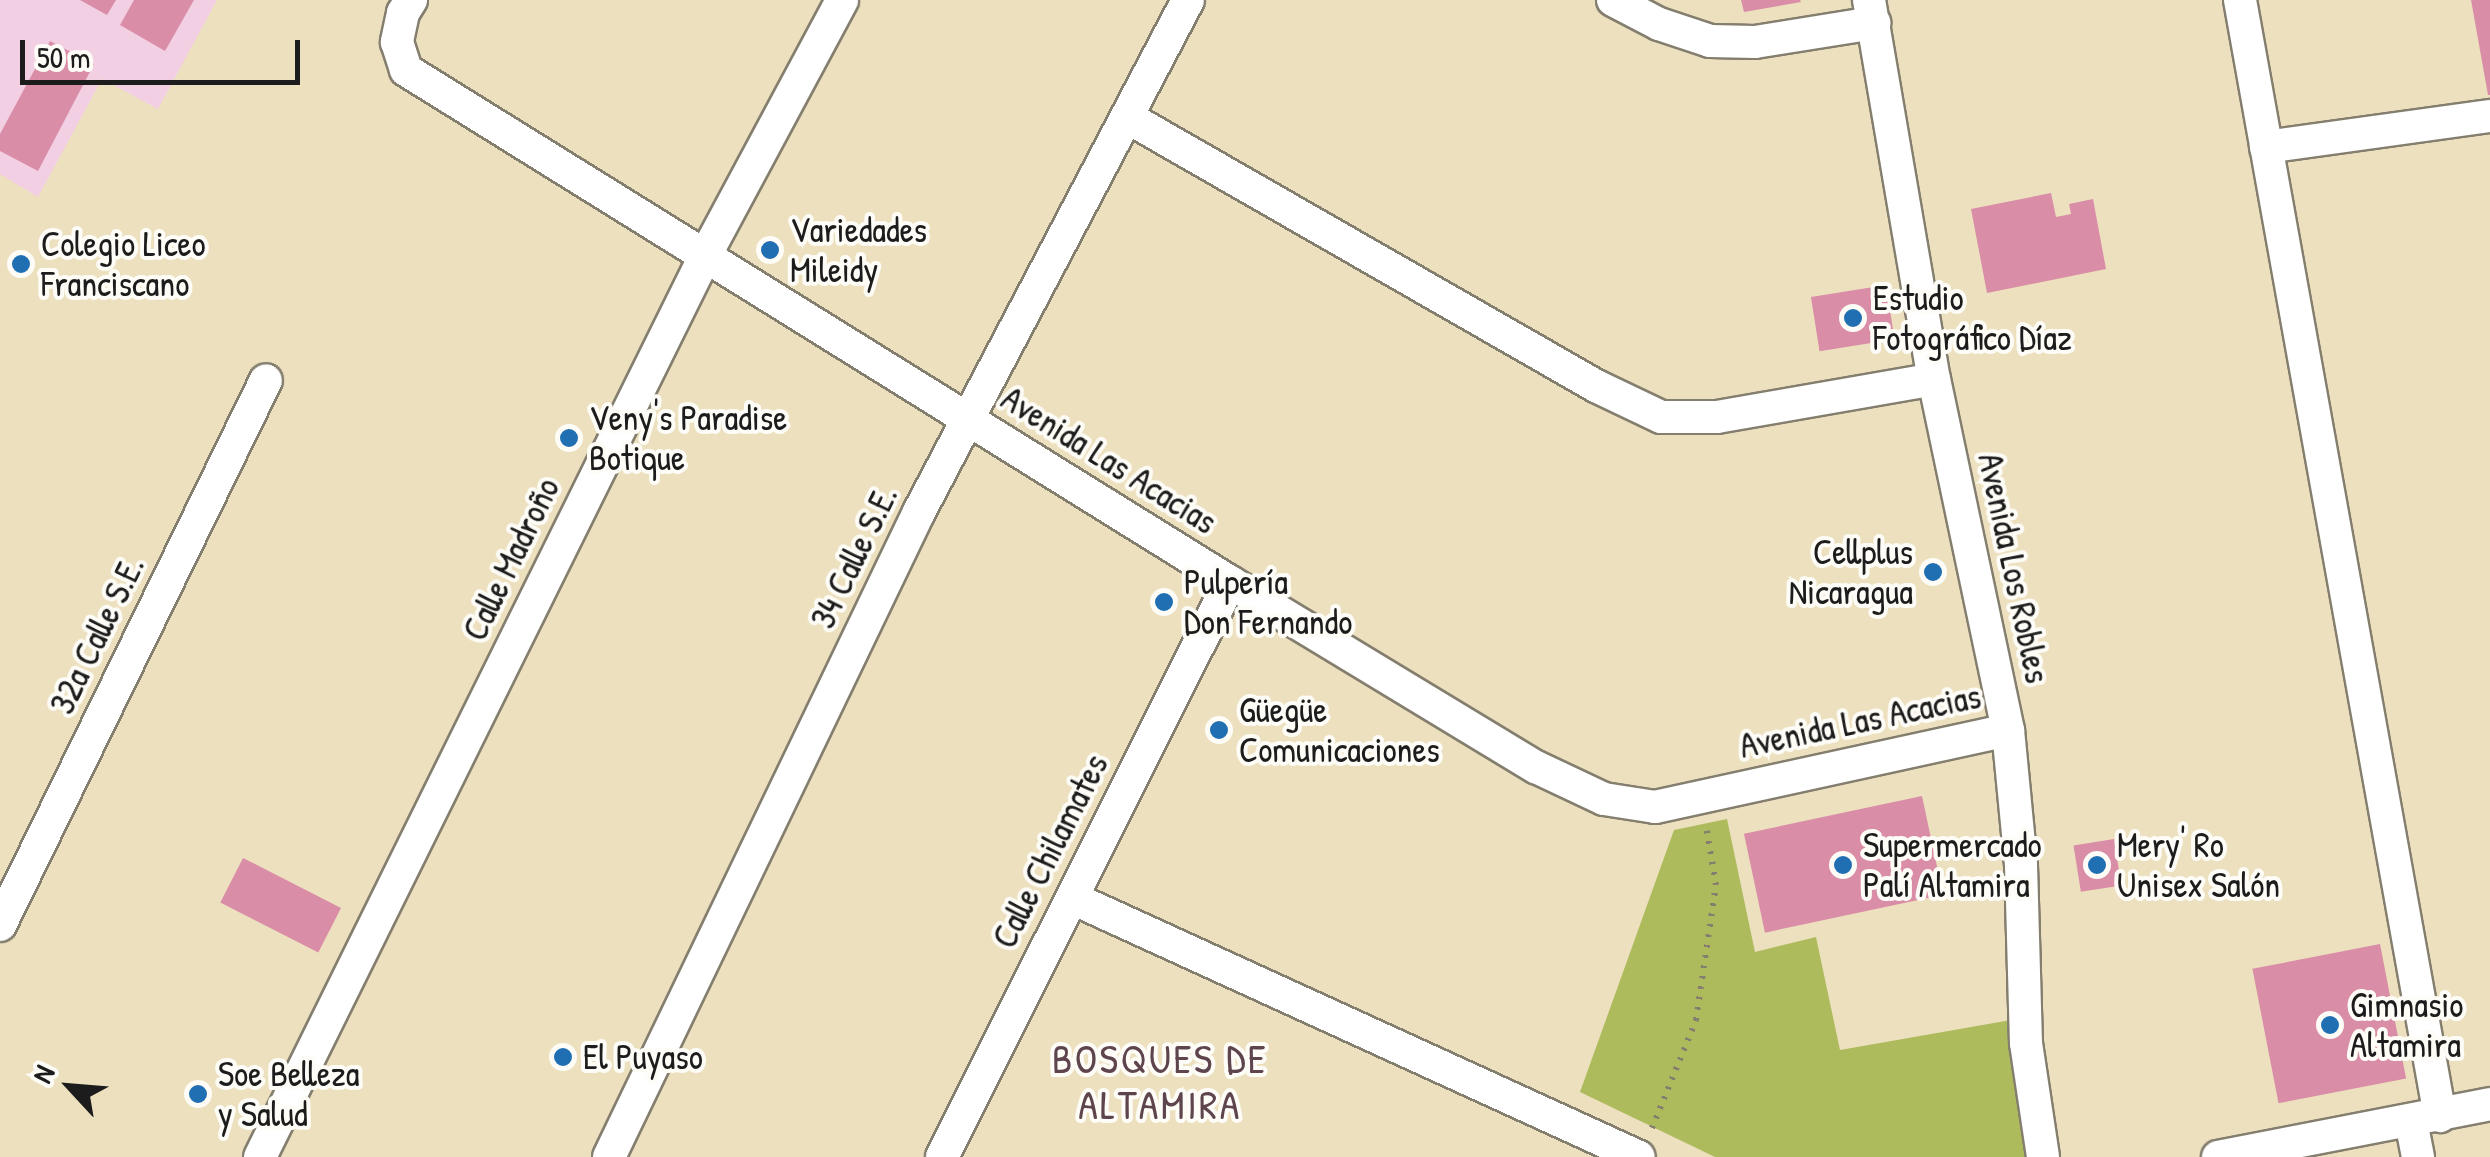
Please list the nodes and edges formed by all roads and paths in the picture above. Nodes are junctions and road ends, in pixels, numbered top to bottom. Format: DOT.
graph roads {
  1 [pos="411,0"];
  2 [pos="842,0"];
  3 [pos="1188,0"];
  4 [pos="1612,0"];
  5 [pos="2240,0"];
  6 [pos="1871,12"];
  7 [pos="1126,116"];
  8 [pos="2490,116"];
  9 [pos="2266,146"];
  10 [pos="706,254"];
  11 [pos="1934,379"];
  12 [pos="266,380"];
  13 [pos="970,420"];
  14 [pos="1230,582"];
  15 [pos="2008,730"];
  16 [pos="1701,795"];
  17 [pos="1072,898"];
  18 [pos="0,926"];
  19 [pos="2490,1104"];
  20 [pos="2426,1118"];
  21 [pos="1643,1148"];
  22 [pos="260,1157"];
  23 [pos="609,1157"];
  24 [pos="942,1157"];
  25 [pos="2043,1157"];
  26 [pos="2218,1157"];
  27 [pos="2418,1157"];
  1 -- 10 [label="street, Avenida Las Acacias"];
  2 -- 10 [label="street, Calle Madroño"];
  3 -- 7 [label="street, 34 Calle S.E."];
  4 -- 6 [label="street"];
  5 -- 9 [label="street"];
  6 -- 11 [label="street, Avenida Los Robles"];
  7 -- 11 [label="street"];
  7 -- 13 [label="street, 34 Calle S.E."];
  8 -- 9 [label="street"];
  9 -- 20 [label="street"];
  10 -- 13 [label="street, Avenida Las Acacias"];
  10 -- 22 [label="street, Calle Madroño"];
  11 -- 15 [label="street, Avenida Los Robles"];
  12 -- 18 [label="street, 32a Calle S.E."];
  13 -- 14 [label="street, Avenida Las Acacias"];
  13 -- 23 [label="street, 34 Calle S.E."];
  14 -- 16 [label="street, Avenida Las Acacias"];
  14 -- 17 [label="street, Calle Chilamates"];
  15 -- 16 [label="street, Avenida Las Acacias"];
  15 -- 25 [label="street, Avenida Los Robles"];
  16 -- 21 [label="path"];
  17 -- 21 [label="street"];
  17 -- 24 [label="street, Calle Chilamates"];
  19 -- 20 [label="street"];
  20 -- 26 [label="street"];
  20 -- 27 [label="street"];
}
